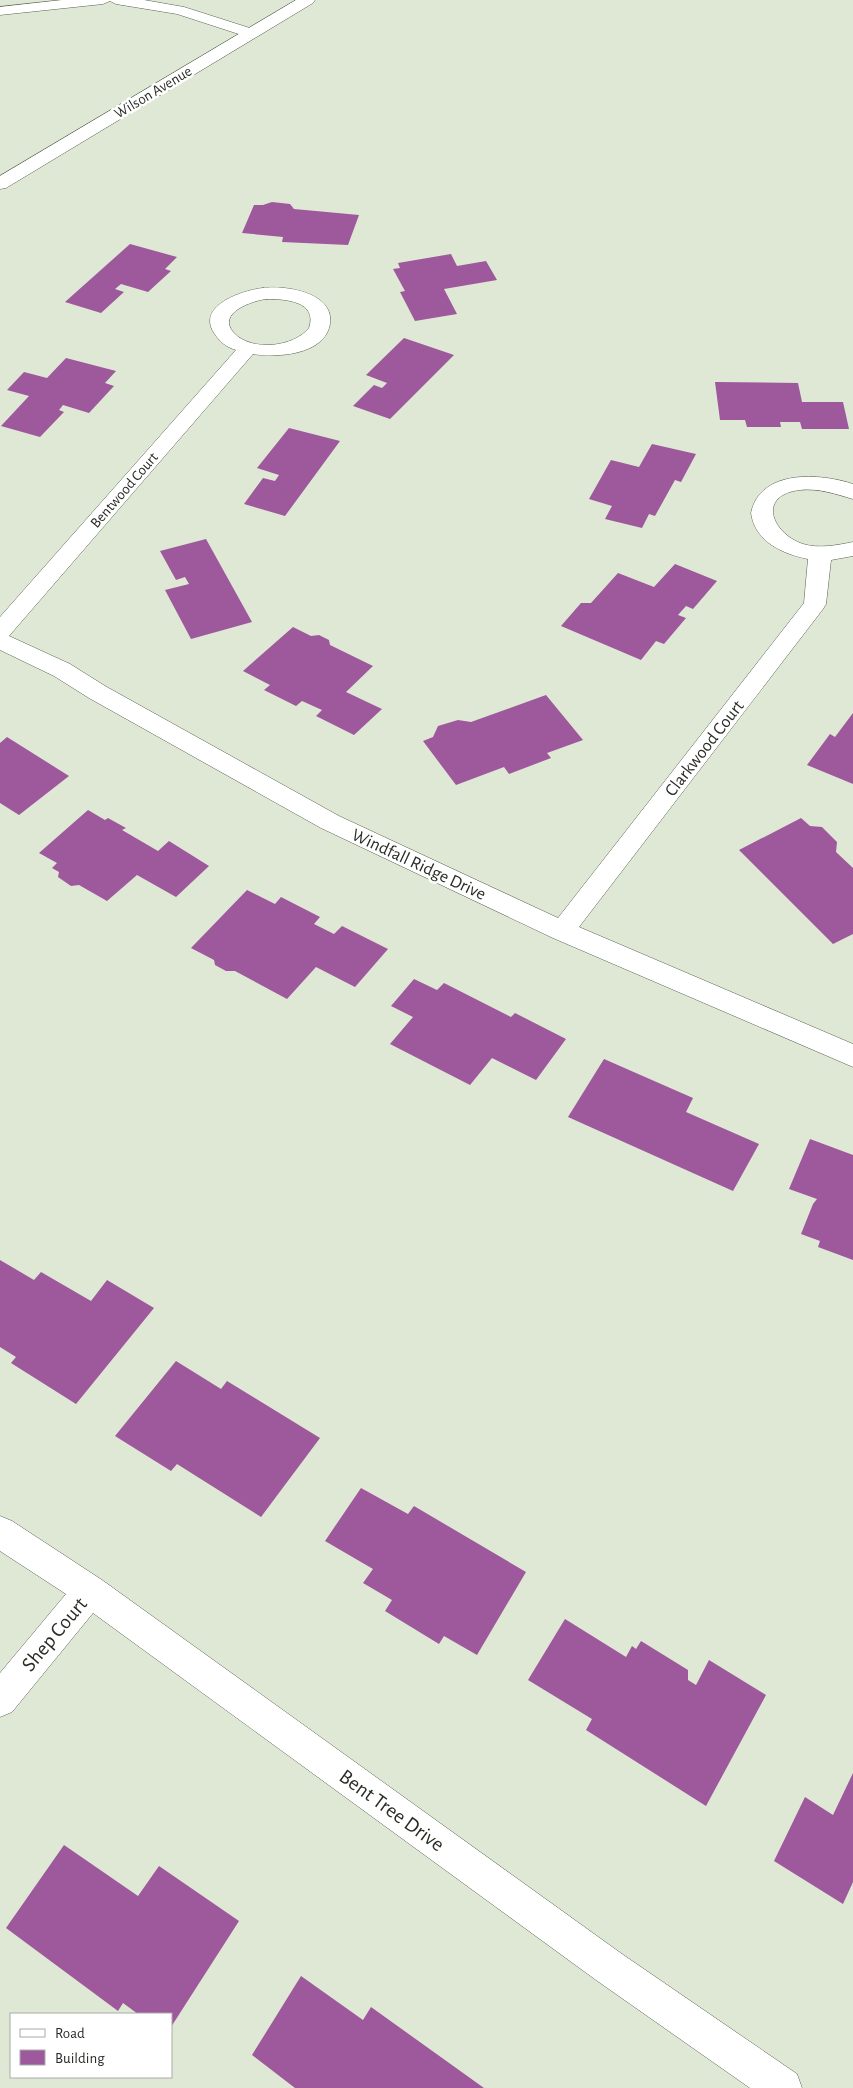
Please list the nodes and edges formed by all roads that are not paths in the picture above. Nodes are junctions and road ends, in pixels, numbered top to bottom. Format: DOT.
graph roads {
  1 [pos="104,0"];
  2 [pos="116,0"];
  3 [pos="307,0"];
  4 [pos="0,11"];
  5 [pos="251,33"];
  6 [pos="0,184"];
  7 [pos="248,348"];
  8 [pos="853,492"];
  9 [pos="853,549"];
  10 [pos="820,554"];
  11 [pos="0,632"];
  12 [pos="0,642"];
  13 [pos="562,931"];
  14 [pos="853,1056"];
  15 [pos="0,1532"];
  16 [pos="90,1591"];
  17 [pos="0,1700"];
  18 [pos="783,2088"];
  1 -- 4 [label="lane"];
  2 -- 5 [label="lane"];
  3 -- 5 [label="street, Wilson Avenue"];
  5 -- 6 [label="street, Wilson Avenue"];
  7 -- 7 [label="street"];
  7 -- 11 [label="street, Bentwood Court"];
  8 -- 10 [label="street"];
  9 -- 10 [label="street"];
  10 -- 13 [label="street, Clarkwood Court"];
  12 -- 13 [label="street, Windfall Ridge Drive"];
  13 -- 14 [label="street, Windfall Ridge Drive"];
  15 -- 16 [label="street, Bent Tree Drive"];
  16 -- 17 [label="street, Shep Court"];
  16 -- 18 [label="street, Bent Tree Drive"];
}
